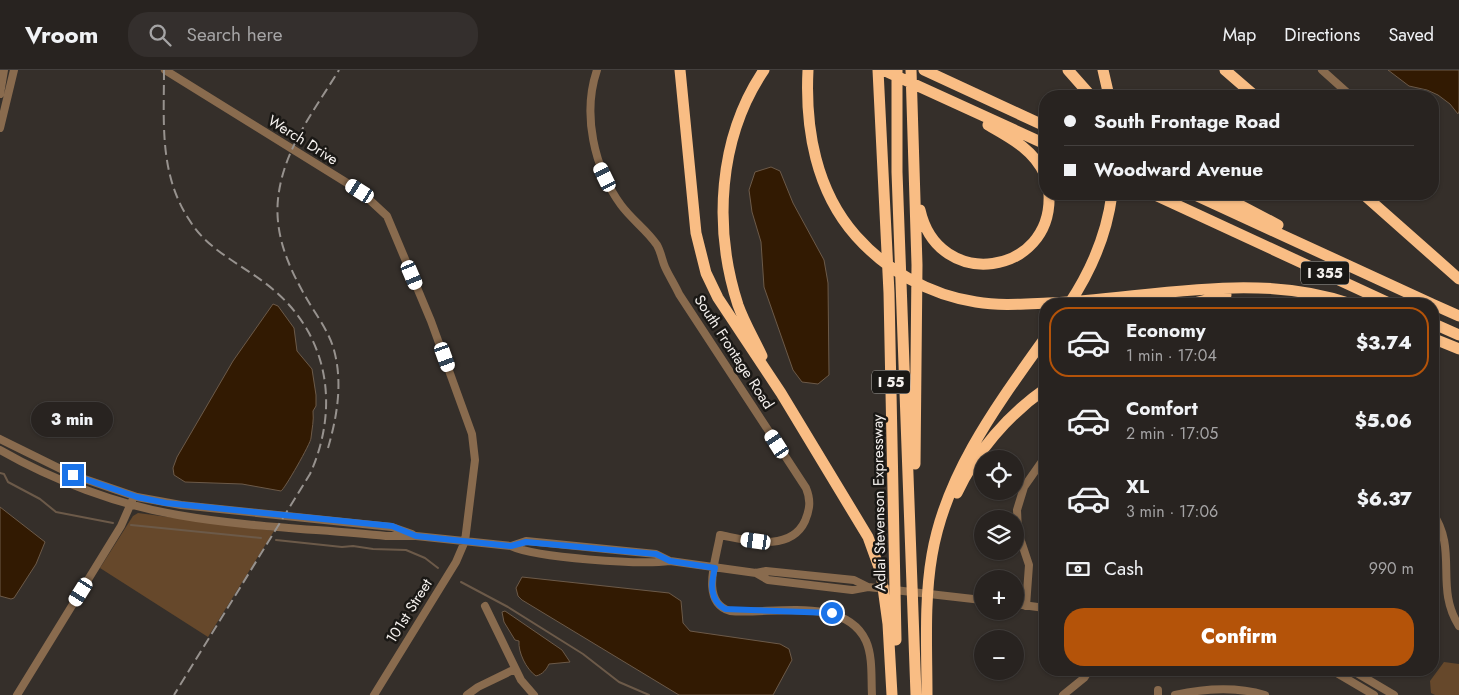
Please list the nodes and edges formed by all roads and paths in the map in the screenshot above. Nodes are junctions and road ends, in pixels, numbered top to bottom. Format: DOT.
graph roads {
  1 [pos="4,70"];
  2 [pos="14,70"];
  3 [pos="165,70"];
  4 [pos="597,70"];
  5 [pos="680,70"];
  6 [pos="764,70"];
  7 [pos="808,70"];
  8 [pos="878,70"];
  9 [pos="883,70"];
  10 [pos="897,70"];
  11 [pos="911,70"];
  12 [pos="1068,70"];
  13 [pos="1103,70"];
  14 [pos="1225,70"];
  15 [pos="1322,70"];
  16 [pos="927,71"];
  17 [pos="929,90"];
  18 [pos="1086,90"];
  19 [pos="1108,90"];
  20 [pos="1248,90"];
  21 [pos="1344,90"];
  22 [pos="0,94"];
  23 [pos="1039,123"];
  24 [pos="912,125"];
  25 [pos="0,128"];
  26 [pos="1039,141"];
  27 [pos="1039,165"];
  28 [pos="1049,200"];
  29 [pos="1110,200"];
  30 [pos="1166,200"];
  31 [pos="1206,200"];
  32 [pos="1230,200"];
  33 [pos="1370,200"];
  34 [pos="1296,241"];
  35 [pos="1459,279"];
  36 [pos="1274,289"];
  37 [pos="1072,298"];
  38 [pos="1120,298"];
  39 [pos="1212,298"];
  40 [pos="1330,298"];
  41 [pos="1378,298"];
  42 [pos="1419,298"];
  43 [pos="1039,303"];
  44 [pos="1439,307"];
  45 [pos="1459,316"];
  46 [pos="1439,326"];
  47 [pos="1459,335"];
  48 [pos="1439,341"];
  49 [pos="1039,347"];
  50 [pos="1459,349"];
  51 [pos="781,394"];
  52 [pos="1039,394"];
  53 [pos="0,439"];
  54 [pos="0,450"];
  55 [pos="1039,466"];
  56 [pos="133,496"];
  57 [pos="130,504"];
  58 [pos="1439,519"];
  59 [pos="416,536"];
  60 [pos="465,541"];
  61 [pos="912,558"];
  62 [pos="715,568"];
  63 [pos="928,598"];
  64 [pos="974,599"];
  65 [pos="485,606"];
  66 [pos="1026,606"];
  67 [pos="1039,607"];
  68 [pos="1459,626"];
  69 [pos="515,669"];
  70 [pos="1085,676"];
  71 [pos="1342,676"];
  72 [pos="1362,676"];
  73 [pos="17,695"];
  74 [pos="374,695"];
  75 [pos="468,695"];
  76 [pos="534,695"];
  77 [pos="872,695"];
  78 [pos="894,695"];
  79 [pos="916,695"];
  80 [pos="928,695"];
  81 [pos="1063,695"];
  82 [pos="1175,695"];
  83 [pos="1265,695"];
  84 [pos="1374,695"];
  85 [pos="1394,695"];
  1 -- 22 [label="street"];
  2 -- 25 [label="street"];
  3 -- 60 [label="street, Werch Drive"];
  4 -- 62 [label="street, South Frontage Road"];
  5 -- 51 [label="highway"];
  6 -- 51 [label="highway"];
  7 -- 43 [label="highway"];
  8 -- 78 [label="highway, Adlai Stevenson Expressway / I 55"];
  9 -- 17 [label="highway"];
  10 -- 61 [label="highway, Adlai Stevenson Expressway / I 55"];
  11 -- 24 [label="highway"];
  12 -- 18 [label="highway"];
  13 -- 19 [label="highway"];
  14 -- 20 [label="highway"];
  15 -- 21 [label="street"];
  16 -- 23 [label="highway"];
  17 -- 26 [label="highway"];
  17 -- 27 [label="highway"];
  24 -- 28 [label="highway"];
  24 -- 61 [label="highway"];
  29 -- 37 [label="highway"];
  30 -- 41 [label="highway, I 355"];
  31 -- 34 [label="highway, I 355"];
  32 -- 34 [label="highway"];
  33 -- 35 [label="highway"];
  34 -- 42 [label="highway, I 355"];
  36 -- 38 [label="highway"];
  36 -- 39 [label="highway"];
  36 -- 40 [label="highway"];
  44 -- 45 [label="highway, I 355"];
  46 -- 47 [label="highway"];
  48 -- 50 [label="highway"];
  49 -- 63 [label="highway"];
  51 -- 78 [label="highway"];
  52 -- 63 [label="highway"];
  53 -- 56 [label="street"];
  54 -- 57 [label="street"];
  55 -- 66 [label="street"];
  56 -- 57 [label="street"];
  56 -- 59 [label="street"];
  57 -- 59 [label="street"];
  57 -- 73 [label="street"];
  58 -- 68 [label="street"];
  59 -- 60 [label="street"];
  60 -- 62 [label="street"];
  60 -- 74 [label="street, 101st Street"];
  61 -- 79 [label="highway, Adlai Stevenson Expressway / I 55"];
  62 -- 64 [label="street"];
  62 -- 77 [label="street, South Frontage Road"];
  63 -- 80 [label="highway"];
  65 -- 69 [label="street"];
  66 -- 67 [label="street"];
  69 -- 75 [label="street"];
  69 -- 76 [label="street"];
  70 -- 81 [label="street"];
  71 -- 84 [label="street"];
  72 -- 85 [label="street"];
  82 -- 83 [label="street"];
}
